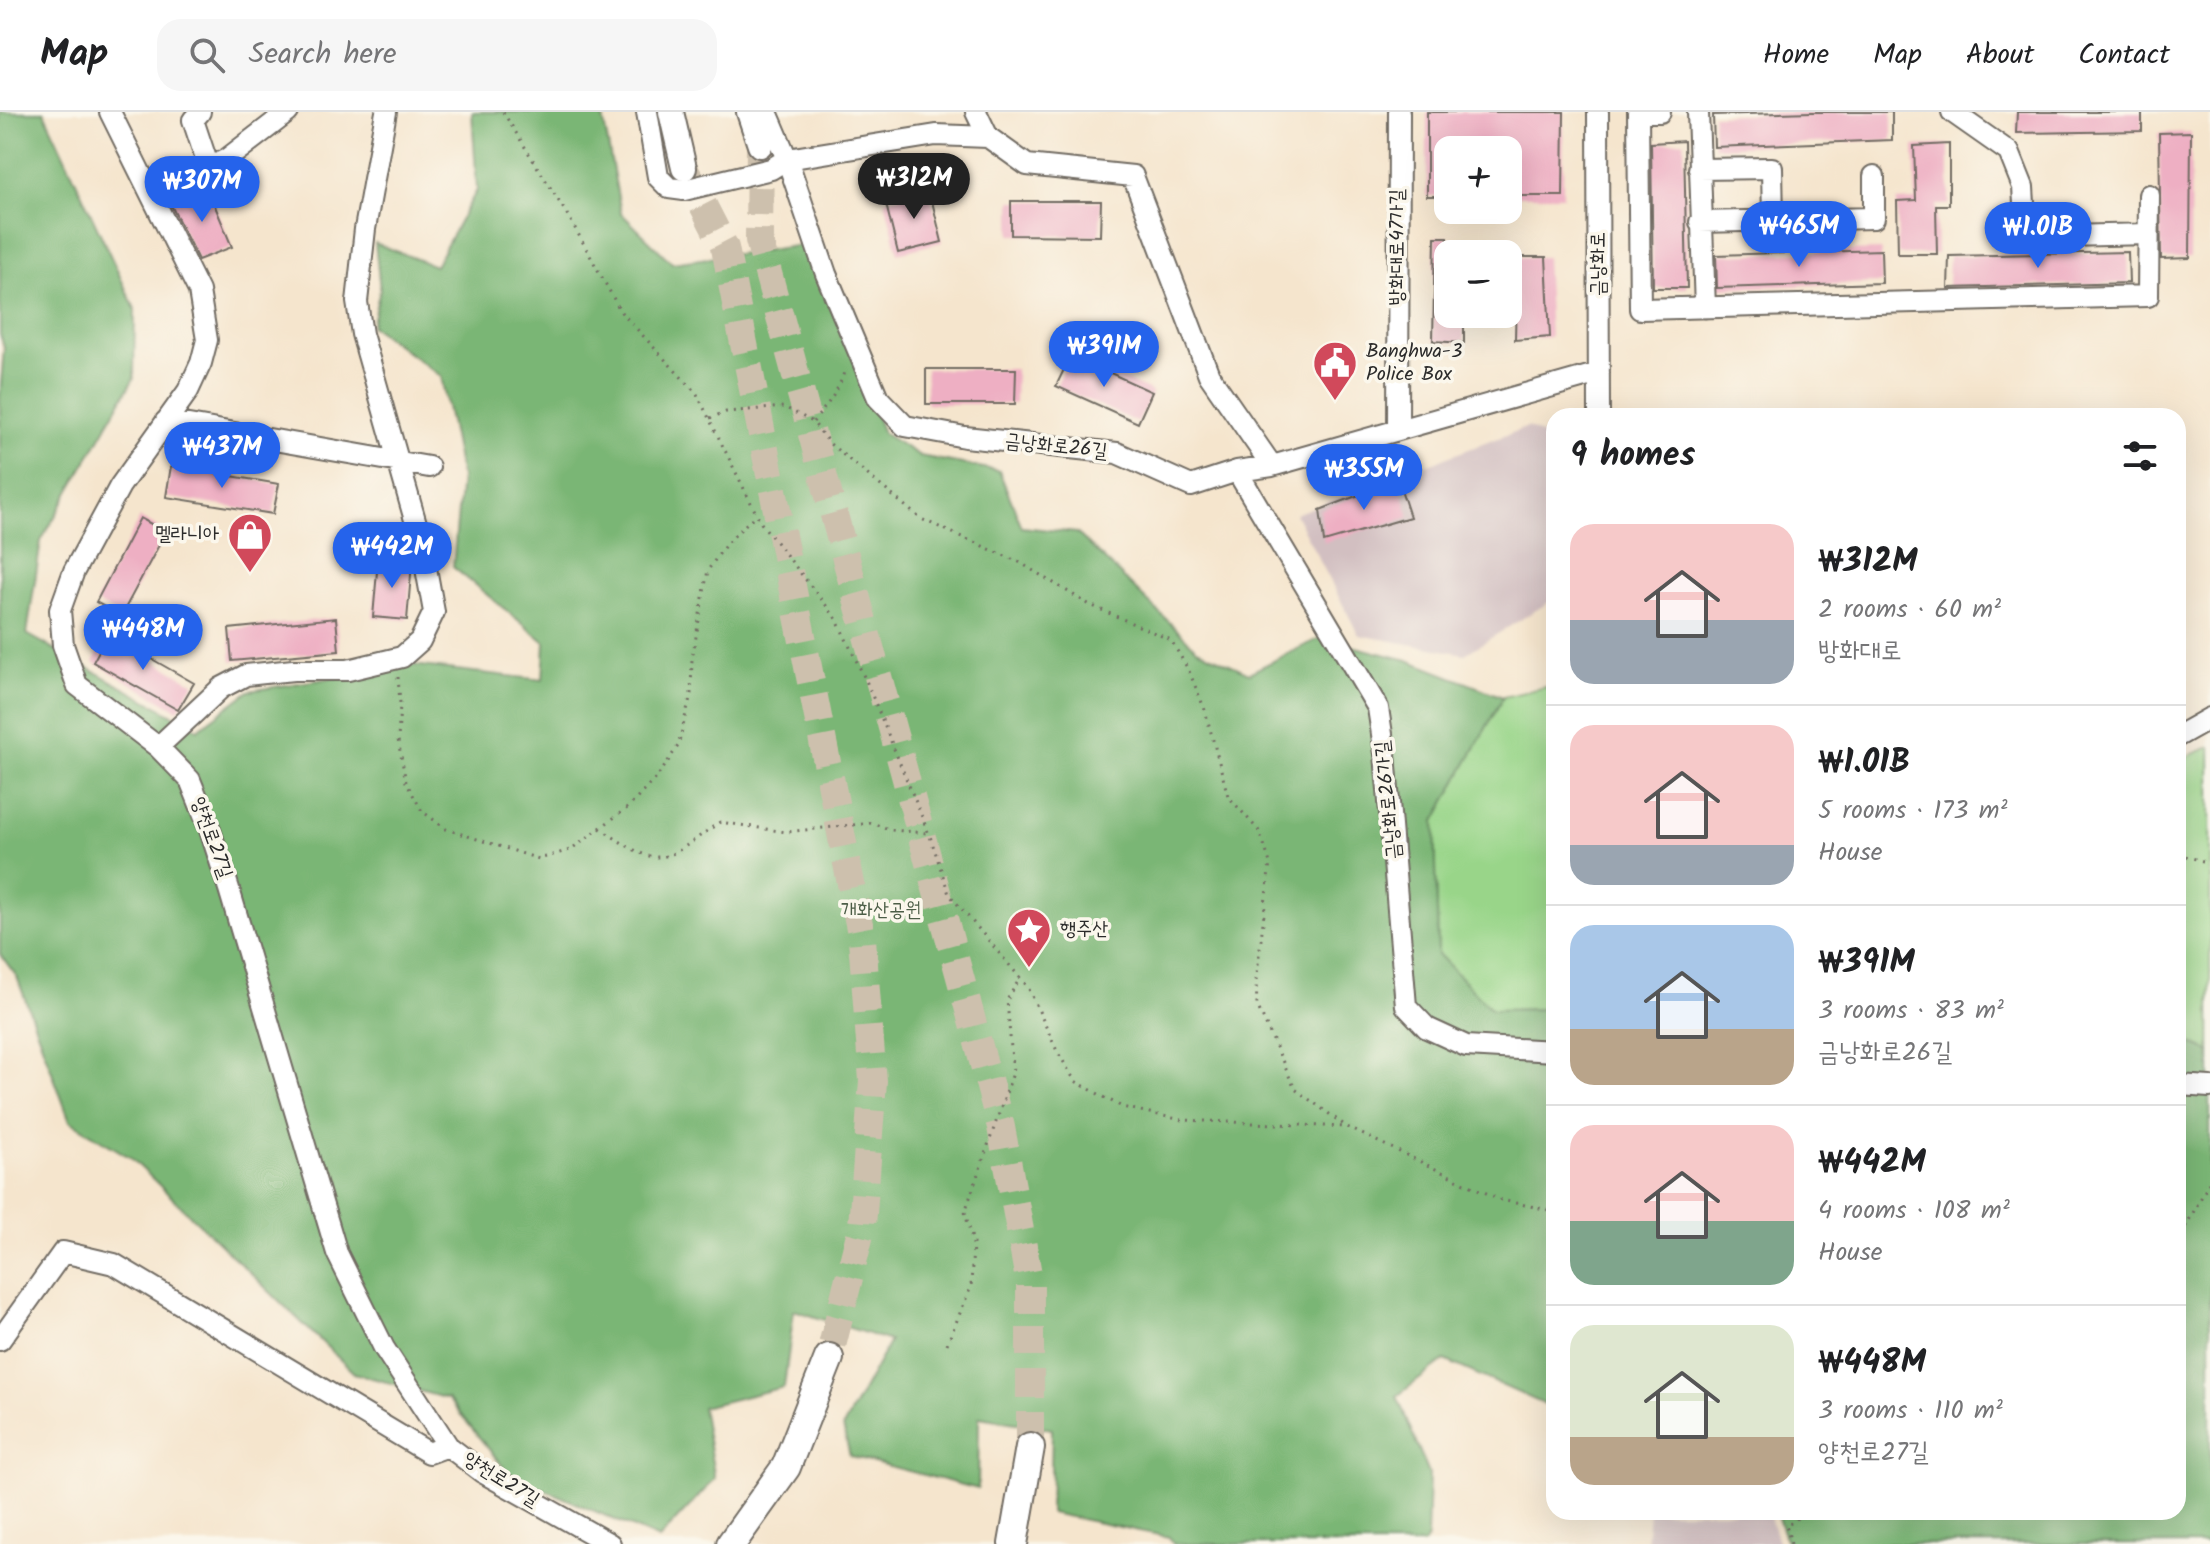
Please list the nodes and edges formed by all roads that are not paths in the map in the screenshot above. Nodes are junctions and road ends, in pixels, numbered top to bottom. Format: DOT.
graph roads {
  1 [pos="110,112"];
  2 [pos="200,112"];
  3 [pos="288,112"];
  4 [pos="386,112"];
  5 [pos="647,112"];
  6 [pos="671,112"];
  7 [pos="749,112"];
  8 [pos="767,112"];
  9 [pos="976,112"];
  10 [pos="1399,112"];
  11 [pos="1598,112"];
  12 [pos="1660,112"];
  13 [pos="1698,112"];
  14 [pos="1957,113"];
  15 [pos="988,137"];
  16 [pos="760,145"];
  17 [pos="787,159"];
  18 [pos="209,168"];
  19 [pos="684,168"];
  20 [pos="1699,169"];
  21 [pos="1874,176"];
  22 [pos="2149,195"];
  23 [pos="153,196"];
  24 [pos="1773,220"];
  25 [pos="1700,222"];
  26 [pos="2148,234"];
  27 [pos="1705,308"];
  28 [pos="1599,373"];
  29 [pos="1599,408"];
  30 [pos="166,421"];
  31 [pos="1398,429"];
  32 [pos="400,464"];
  33 [pos="1272,466"];
  34 [pos="429,467"];
  35 [pos="1237,471"];
  36 [pos="2210,718"];
  37 [pos="2186,732"];
  38 [pos="158,747"];
  39 [pos="1546,1051"];
  40 [pos="2186,1086"];
  41 [pos="2210,1087"];
  42 [pos="0,1340"];
  43 [pos="829,1358"];
  44 [pos="448,1446"];
  45 [pos="1030,1447"];
  46 [pos="610,1544"];
  47 [pos="731,1544"];
  48 [pos="1013,1544"];
  1 -- 23 [label="street, 양천로27길"];
  2 -- 18 [label="street"];
  3 -- 18 [label="street"];
  4 -- 32 [label="street"];
  5 -- 17 [label="street"];
  6 -- 19 [label="main road"];
  7 -- 16 [label="main road"];
  8 -- 17 [label="street, 금낭화로26길"];
  9 -- 15 [label="street"];
  10 -- 31 [label="street, 방화대로47가길"];
  11 -- 28 [label="street, 금낭화로"];
  12 -- 27 [label="street"];
  13 -- 20 [label="street"];
  14 -- 26 [label="street"];
  15 -- 17 [label="street"];
  15 -- 33 [label="street"];
  17 -- 35 [label="street, 금낭화로26길"];
  18 -- 23 [label="street"];
  20 -- 24 [label="street"];
  20 -- 25 [label="street"];
  21 -- 24 [label="street"];
  22 -- 26 [label="street"];
  23 -- 30 [label="street, 양천로27길"];
  24 -- 25 [label="street"];
  25 -- 27 [label="street"];
  26 -- 27 [label="street"];
  28 -- 29 [label="street, 금낭화로"];
  28 -- 31 [label="street, 금낭화로26길"];
  30 -- 32 [label="street"];
  30 -- 38 [label="street, 양천로27길"];
  31 -- 33 [label="street, 금낭화로26길"];
  32 -- 34 [label="street"];
  32 -- 38 [label="street"];
  33 -- 35 [label="street, 금낭화로26길"];
  35 -- 39 [label="street, 금낭화로26가길"];
  36 -- 37 [label="street"];
  38 -- 44 [label="street, 양천로27길"];
  40 -- 41 [label="street"];
  42 -- 44 [label="street"];
  43 -- 47 [label="highway"];
  44 -- 46 [label="street, 양천로27길"];
  45 -- 48 [label="highway"];
}
